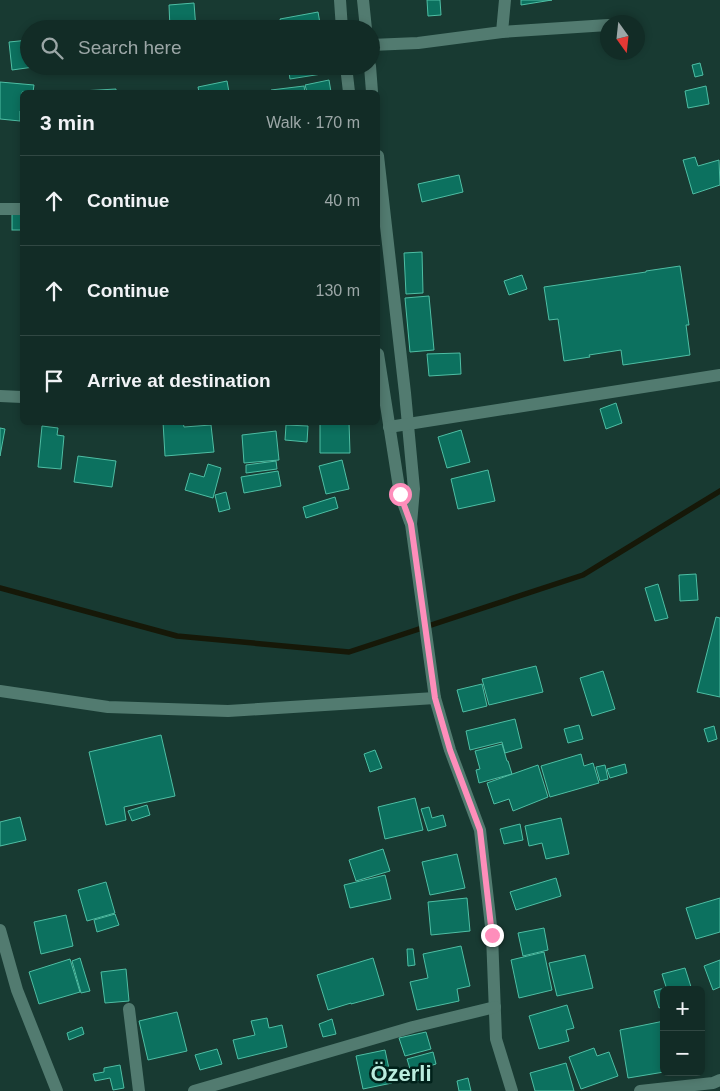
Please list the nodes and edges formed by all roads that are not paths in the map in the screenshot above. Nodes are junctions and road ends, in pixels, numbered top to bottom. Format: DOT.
graph roads {
  1 [pos="340,0"];
  2 [pos="363,0"];
  3 [pos="505,0"];
  4 [pos="341,20"];
  5 [pos="365,20"];
  6 [pos="600,25"];
  7 [pos="502,32"];
  8 [pos="380,45"];
  9 [pos="347,75"];
  10 [pos="371,75"];
  11 [pos="349,90"];
  12 [pos="372,90"];
  13 [pos="380,174"];
  14 [pos="0,209"];
  15 [pos="20,209"];
  16 [pos="720,375"];
  17 [pos="380,381"];
  18 [pos="405,393"];
  19 [pos="381,395"];
  20 [pos="0,396"];
  21 [pos="20,397"];
  22 [pos="407,424"];
  23 [pos="389,427"];
  24 [pos="411,524"];
  25 [pos="0,691"];
  26 [pos="435,698"];
  27 [pos="0,930"];
  28 [pos="495,1007"];
  29 [pos="129,1009"];
  30 [pos="720,1080"];
  31 [pos="57,1091"];
  32 [pos="139,1091"];
  33 [pos="194,1091"];
  34 [pos="512,1091"];
  35 [pos="640,1091"];
  1 -- 4 [label="street"];
  2 -- 5 [label="street"];
  3 -- 7 [label="street"];
  6 -- 7 [label="street"];
  7 -- 8 [label="street"];
  9 -- 11 [label="street"];
  10 -- 12 [label="street"];
  13 -- 18 [label="street"];
  14 -- 15 [label="street"];
  16 -- 22 [label="street"];
  17 -- 19 [label="street"];
  18 -- 19 [label="street"];
  18 -- 22 [label="street"];
  19 -- 23 [label="street"];
  20 -- 21 [label="street"];
  22 -- 23 [label="street"];
  22 -- 24 [label="street"];
  23 -- 24 [label="street"];
  24 -- 26 [label="street"];
  25 -- 26 [label="street"];
  26 -- 28 [label="street"];
  27 -- 31 [label="street"];
  28 -- 33 [label="street"];
  28 -- 34 [label="street"];
  29 -- 32 [label="street"];
  30 -- 35 [label="street"];
}
